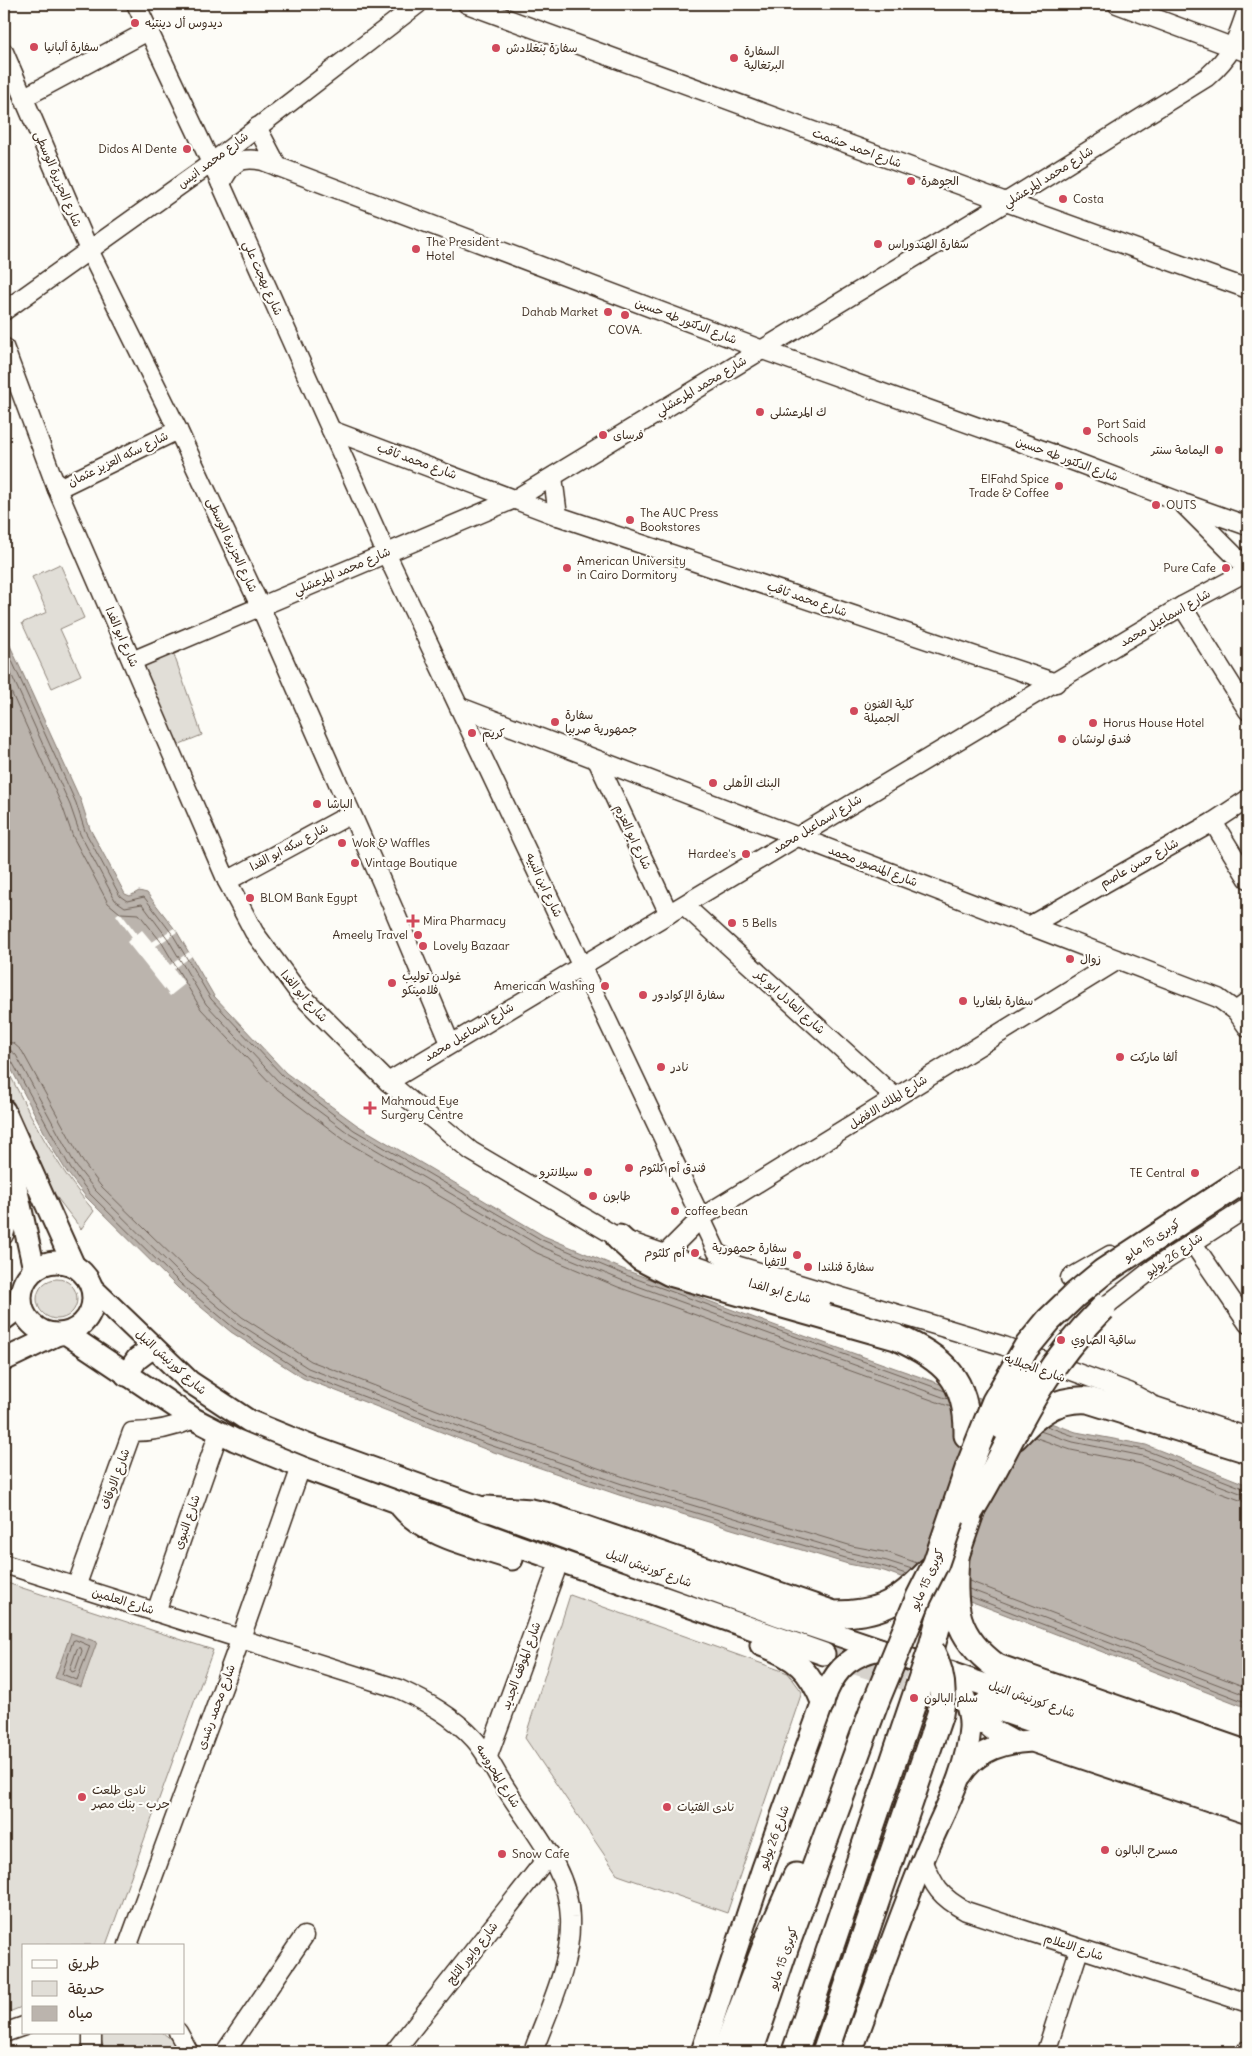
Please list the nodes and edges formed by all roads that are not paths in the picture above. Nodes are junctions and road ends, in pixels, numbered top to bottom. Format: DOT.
graph roads {
  1 [pos="136,4"];
  2 [pos="418,4"];
  3 [pos="467,4"];
  4 [pos="1117,4"];
  5 [pos="1248,6"];
  6 [pos="148,31"];
  7 [pos="1241,50"];
  8 [pos="4,52"];
  9 [pos="23,98"];
  10 [pos="257,127"];
  11 [pos="210,164"];
  12 [pos="278,167"];
  13 [pos="221,184"];
  14 [pos="1006,202"];
  15 [pos="89,250"];
  16 [pos="1248,289"];
  17 [pos="4,311"];
  18 [pos="4,347"];
  19 [pos="760,349"];
  20 [pos="178,430"];
  21 [pos="331,430"];
  22 [pos="553,476"];
  23 [pos="58,489"];
  24 [pos="516,498"];
  25 [pos="1181,502"];
  26 [pos="558,516"];
  27 [pos="1248,522"];
  28 [pos="1248,526"];
  29 [pos="386,553"];
  30 [pos="1248,570"];
  31 [pos="260,606"];
  32 [pos="1182,606"];
  33 [pos="132,661"];
  34 [pos="1056,683"];
  35 [pos="460,707"];
  36 [pos="1248,711"];
  37 [pos="597,760"];
  38 [pos="1248,799"];
  39 [pos="351,814"];
  40 [pos="1213,822"];
  41 [pos="796,836"];
  42 [pos="1248,878"];
  43 [pos="227,881"];
  44 [pos="685,906"];
  45 [pos="669,914"];
  46 [pos="1029,926"];
  47 [pos="1118,960"];
  48 [pos="581,965"];
  49 [pos="1242,1006"];
  50 [pos="1248,1028"];
  51 [pos="450,1043"];
  52 [pos="388,1082"];
  53 [pos="896,1097"];
  54 [pos="4,1110"];
  55 [pos="4,1155"];
  56 [pos="1248,1165"];
  57 [pos="1248,1176"];
  58 [pos="17,1192"];
  59 [pos="1248,1192"];
  60 [pos="1248,1207"];
  61 [pos="702,1217"];
  62 [pos="4,1235"];
  63 [pos="619,1238"];
  64 [pos="1192,1242"];
  65 [pos="665,1254"];
  66 [pos="74,1266"];
  67 [pos="34,1269"];
  68 [pos="1070,1278"];
  69 [pos="92,1288"];
  70 [pos="21,1306"];
  71 [pos="1103,1308"];
  72 [pos="4,1319"];
  73 [pos="1248,1324"];
  74 [pos="926,1325"];
  75 [pos="62,1334"];
  76 [pos="153,1347"];
  77 [pos="4,1360"];
  78 [pos="126,1375"];
  79 [pos="194,1419"];
  80 [pos="219,1432"];
  81 [pos="967,1435"];
  82 [pos="1248,1437"];
  83 [pos="1008,1444"];
  84 [pos="1248,1450"];
  85 [pos="301,1467"];
  86 [pos="394,1500"];
  87 [pos="487,1509"];
  88 [pos="962,1510"];
  89 [pos="946,1560"];
  90 [pos="4,1564"];
  91 [pos="554,1573"];
  92 [pos="76,1587"];
  93 [pos="156,1612"];
  94 [pos="241,1638"];
  95 [pos="879,1648"];
  96 [pos="930,1650"];
  97 [pos="824,1654"];
  98 [pos="950,1672"];
  99 [pos="1008,1681"];
  100 [pos="823,1704"];
  101 [pos="999,1710"];
  102 [pos="1013,1742"];
  103 [pos="1248,1754"];
  104 [pos="487,1759"];
  105 [pos="1248,1774"];
  106 [pos="956,1784"];
  107 [pos="1248,1795"];
  108 [pos="835,1813"];
  109 [pos="1248,1813"];
  110 [pos="550,1854"];
  111 [pos="923,1860"];
  112 [pos="304,1936"];
  113 [pos="128,1944"];
  114 [pos="1080,1950"];
  115 [pos="1248,2003"];
  116 [pos="22,2027"];
  117 [pos="4,2033"];
  118 [pos="92,2034"];
  119 [pos="179,2034"];
  120 [pos="1248,2049"];
  121 [pos="92,2052"];
  122 [pos="189,2052"];
  123 [pos="224,2052"];
  124 [pos="394,2052"];
  125 [pos="533,2052"];
  126 [pos="702,2052"];
  127 [pos="725,2052"];
  128 [pos="750,2052"];
  129 [pos="794,2052"];
  130 [pos="825,2052"];
  131 [pos="851,2052"];
  132 [pos="1046,2052"];
  133 [pos="1245,2052"];
  1 -- 6 [label="street, شارع بهجت علي"];
  2 -- 10 [label="street, شارع محمد انيس"];
  3 -- 14 [label="street, شارع احمد حشمت"];
  4 -- 7 [label="street"];
  5 -- 7 [label="street"];
  6 -- 9 [label="street"];
  6 -- 11 [label="street, شارع بهجت علي"];
  7 -- 14 [label="street, شارع محمد المرعشلي"];
  8 -- 9 [label="street, شارع الجزيرة الوسطى"];
  9 -- 15 [label="street, شارع الجزيرة الوسطى"];
  10 -- 11 [label="street, شارع محمد انيس"];
  10 -- 12 [label="street"];
  11 -- 13 [label="street, شارع بهجت علي"];
  11 -- 15 [label="street, شارع محمد انيس"];
  12 -- 13 [label="street, شارع الدكتور طه حسين"];
  12 -- 19 [label="street, شارع الدكتور طه حسين"];
  13 -- 21 [label="street, شارع بهجت علي"];
  14 -- 16 [label="street, شارع احمد حشمت"];
  14 -- 19 [label="street, شارع محمد المرعشلي"];
  15 -- 17 [label="street, شارع محمد انيس"];
  15 -- 20 [label="street, شارع الجزيرة الوسطى"];
  18 -- 23 [label="street, شارع ابو الفدا"];
  19 -- 22 [label="street, شارع محمد المرعشلي"];
  19 -- 25 [label="street, شارع الدكتور طه حسين"];
  20 -- 23 [label="street, شارع سكه العزيز عثمان"];
  20 -- 31 [label="street, شارع الجزيرة الوسطى"];
  21 -- 24 [label="street, شارع محمد ثاقب"];
  21 -- 29 [label="street, شارع بهجت علي"];
  22 -- 24 [label="street, شارع محمد المرعشلي"];
  22 -- 26 [label="street"];
  23 -- 33 [label="street, شارع ابو الفدا"];
  24 -- 26 [label="street, شارع محمد ثاقب"];
  24 -- 29 [label="street, شارع محمد المرعشلي"];
  25 -- 27 [label="street, شارع الدكتور طه حسين"];
  25 -- 28 [label="street"];
  25 -- 30 [label="street, شارع الدكتور طه حسين"];
  26 -- 34 [label="street, شارع محمد ثاقب"];
  29 -- 31 [label="street, شارع محمد المرعشلي"];
  29 -- 35 [label="street, شارع ابن النبيه"];
  30 -- 32 [label="street, شارع اسماعيل محمد"];
  31 -- 33 [label="street, شارع محمد المرعشلي"];
  31 -- 39 [label="street, شارع الجزيرة الوسطى"];
  32 -- 34 [label="street, شارع اسماعيل محمد"];
  32 -- 36 [label="street"];
  33 -- 43 [label="street, شارع ابو الفدا"];
  34 -- 41 [label="street, شارع اسماعيل محمد"];
  35 -- 37 [label="street, شارع المنصور محمد"];
  35 -- 48 [label="street, شارع ابن النبيه"];
  37 -- 41 [label="street, شارع المنصور محمد"];
  37 -- 45 [label="street, شارع ابو العزم"];
  38 -- 40 [label="street, شارع حسن عاصم"];
  39 -- 43 [label="street, شارع سكه ابو الفدا"];
  39 -- 51 [label="street, شارع الجزيرة الوسطى"];
  40 -- 42 [label="street"];
  40 -- 46 [label="street, شارع حسن عاصم"];
  41 -- 44 [label="street, شارع اسماعيل محمد"];
  41 -- 46 [label="street, شارع المنصور محمد"];
  43 -- 52 [label="street, شارع ابو الفدا"];
  44 -- 45 [label="street, شارع اسماعيل محمد"];
  44 -- 53 [label="street, شارع العادل ابو بكر"];
  45 -- 48 [label="street, شارع اسماعيل محمد"];
  46 -- 47 [label="street, شارع المنصور محمد"];
  47 -- 49 [label="street, شارع المنصور محمد"];
  47 -- 53 [label="street, شارع الملك الافضل"];
  48 -- 51 [label="street, شارع اسماعيل محمد"];
  48 -- 61 [label="street, شارع ابن النبيه"];
  49 -- 50 [label="street, شارع المنصور محمد"];
  51 -- 52 [label="street, شارع اسماعيل محمد"];
  52 -- 63 [label="street, شارع ابو الفدا"];
  53 -- 61 [label="street, شارع الملك الافضل"];
  54 -- 66 [label="main road"];
  55 -- 58 [label="main road"];
  56 -- 68 [label="street"];
  57 -- 88 [label="highway, كوبرى 15 مايو, bridge"];
  58 -- 62 [label="street"];
  58 -- 67 [label="main road"];
  59 -- 88 [label="highway, كوبرى 15 مايو, bridge"];
  60 -- 64 [label="street, شارع 26 يوليو"];
  61 -- 65 [label="street, شارع الملك الافضل"];
  61 -- 74 [label="street, شارع ابو الفدا"];
  63 -- 65 [label="street, شارع ابو الفدا"];
  63 -- 81 [label="highway"];
  64 -- 71 [label="street, شارع 26 يوليو"];
  64 -- 73 [label="street"];
  65 -- 74 [label="street, شارع ابو الفدا"];
  66 -- 67 [label="main road"];
  66 -- 69 [label="main road"];
  67 -- 70 [label="main road"];
  68 -- 81 [label="highway"];
  69 -- 75 [label="main road"];
  69 -- 76 [label="main road, شارع كورنيش النيل"];
  70 -- 72 [label="main road"];
  70 -- 75 [label="main road"];
  71 -- 83 [label="highway, bridge"];
  74 -- 82 [label="street, شارع الجبلايه"];
  75 -- 77 [label="main road"];
  75 -- 78 [label="main road, شارع كورنيش النيل"];
  76 -- 78 [label="main road"];
  76 -- 87 [label="main road, شارع كورنيش النيل"];
  78 -- 79 [label="main road, شارع كورنيش النيل"];
  79 -- 80 [label="main road, شارع كورنيش النيل"];
  79 -- 92 [label="street, شارع الاوقاف"];
  80 -- 85 [label="main road, شارع كورنيش النيل"];
  80 -- 93 [label="street, شارع النبوى"];
  81 -- 88 [label="highway"];
  83 -- 84 [label="highway, bridge"];
  83 -- 88 [label="highway, bridge"];
  85 -- 86 [label="main road, شارع كورنيش النيل"];
  85 -- 94 [label="street, شارع محمد رشدى"];
  86 -- 91 [label="main road"];
  86 -- 97 [label="main road, شارع كورنيش النيل"];
  87 -- 89 [label="highway, bridge"];
  87 -- 95 [label="main road, شارع كورنيش النيل"];
  88 -- 89 [label="highway, كوبرى 15 مايو, bridge"];
  89 -- 96 [label="highway, كوبرى 15 مايو"];
  89 -- 99 [label="highway"];
  89 -- 108 [label="highway, كوبرى 15 مايو, bridge"];
  90 -- 92 [label="street, شارع العلمين"];
  91 -- 100 [label="main road"];
  91 -- 104 [label="street, شارع الموقف الجديد"];
  92 -- 93 [label="street, شارع العلمين"];
  93 -- 94 [label="street, شارع العلمين"];
  94 -- 104 [label="street, شارع المحروسه"];
  94 -- 113 [label="street, شارع محمد رشدى"];
  95 -- 98 [label="main road, شارع كورنيش النيل"];
  95 -- 100 [label="main road, شارع 26 يوليو"];
  96 -- 129 [label="highway, كوبرى 15 مايو, bridge"];
  96 -- 130 [label="highway, bridge"];
  98 -- 99 [label="main road, شارع كورنيش النيل"];
  98 -- 106 [label="main road"];
  99 -- 102 [label="main road"];
  99 -- 103 [label="highway"];
  99 -- 105 [label="main road, شارع كورنيش النيل"];
  100 -- 126 [label="main road, شارع 26 يوليو"];
  101 -- 107 [label="main road, شارع كورنيش النيل"];
  102 -- 106 [label="main road"];
  102 -- 109 [label="main road"];
  104 -- 110 [label="street, شارع المحروسه"];
  106 -- 111 [label="main road"];
  108 -- 127 [label="highway"];
  108 -- 128 [label="highway, كوبرى 15 مايو"];
  110 -- 124 [label="street, شارع وابور الثلج"];
  110 -- 125 [label="street, شارع المحروسه"];
  111 -- 114 [label="street, شارع الاعلام"];
  111 -- 131 [label="main road"];
  112 -- 123 [label="street"];
  114 -- 115 [label="street, شارع الاعلام"];
  114 -- 132 [label="street"];
  116 -- 117 [label="street"];
  118 -- 121 [label="street"];
  119 -- 122 [label="street"];
  120 -- 133 [label="street"];
}
